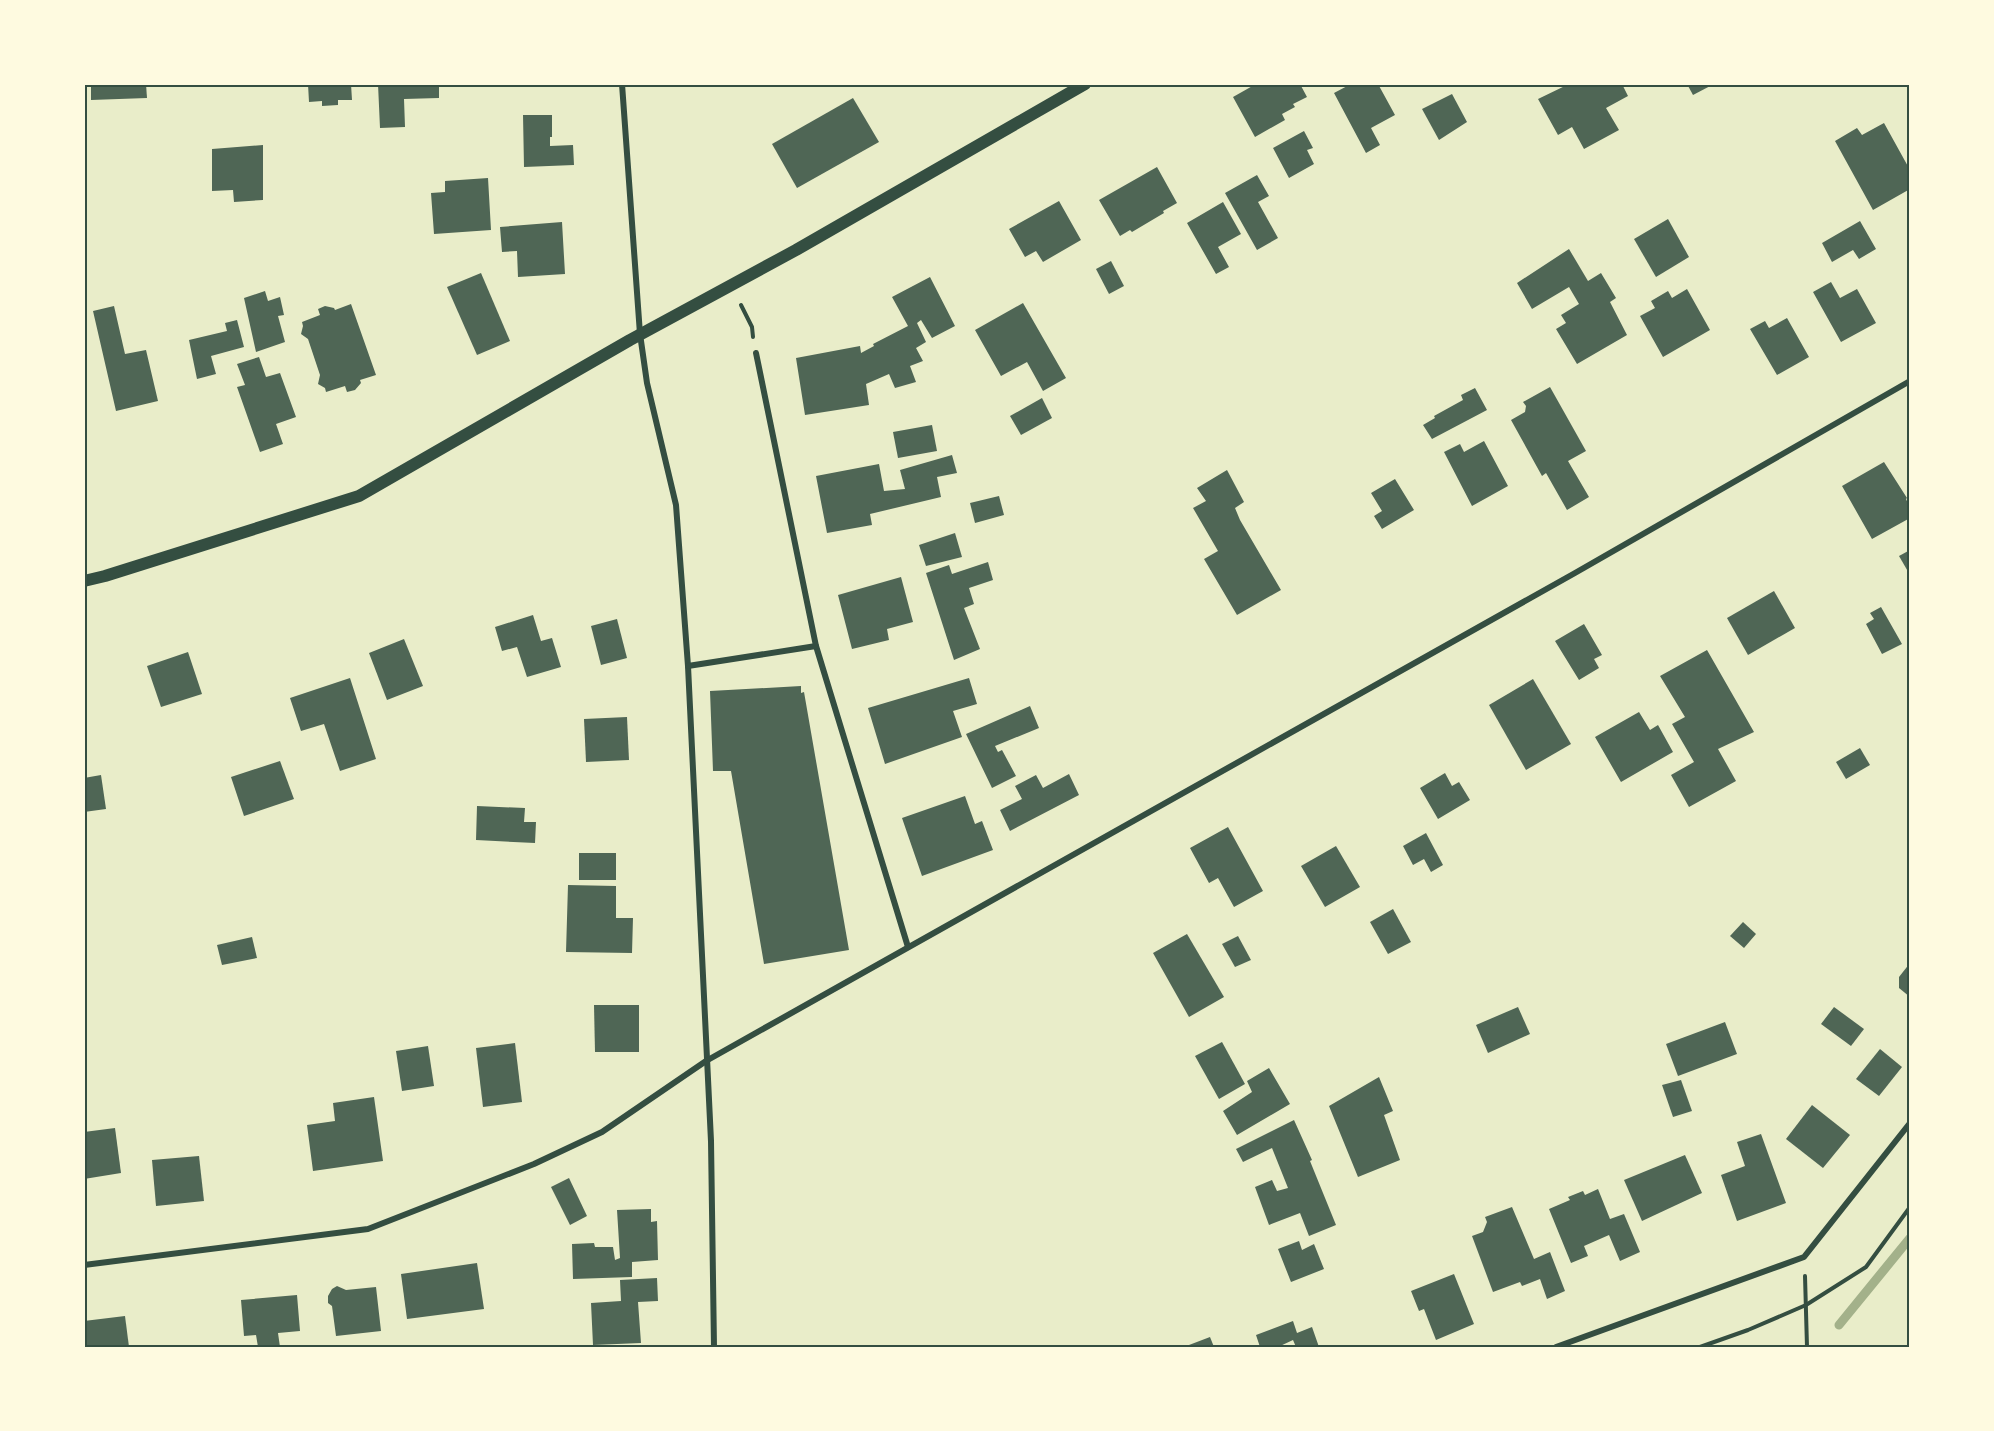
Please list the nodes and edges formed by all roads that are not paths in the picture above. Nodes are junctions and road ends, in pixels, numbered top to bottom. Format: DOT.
graph roads {
  1 [pos="622,84"];
  2 [pos="1084,84"];
  3 [pos="640,334"];
  4 [pos="756,353"];
  5 [pos="1910,381"];
  6 [pos="84,581"];
  7 [pos="816,646"];
  8 [pos="688,666"];
  9 [pos="908,947"];
  10 [pos="706,1061"];
  11 [pos="1910,1123"];
  12 [pos="84,1265"];
  13 [pos="714,1347"];
  14 [pos="1556,1347"];
  1 -- 3 [label="street"];
  2 -- 3 [label="main road"];
  3 -- 6 [label="main road"];
  3 -- 8 [label="street"];
  4 -- 7 [label="street"];
  5 -- 9 [label="street"];
  7 -- 8 [label="street"];
  7 -- 9 [label="street"];
  8 -- 10 [label="street"];
  9 -- 10 [label="street"];
  10 -- 12 [label="street"];
  10 -- 13 [label="street"];
  11 -- 14 [label="street"];
}
